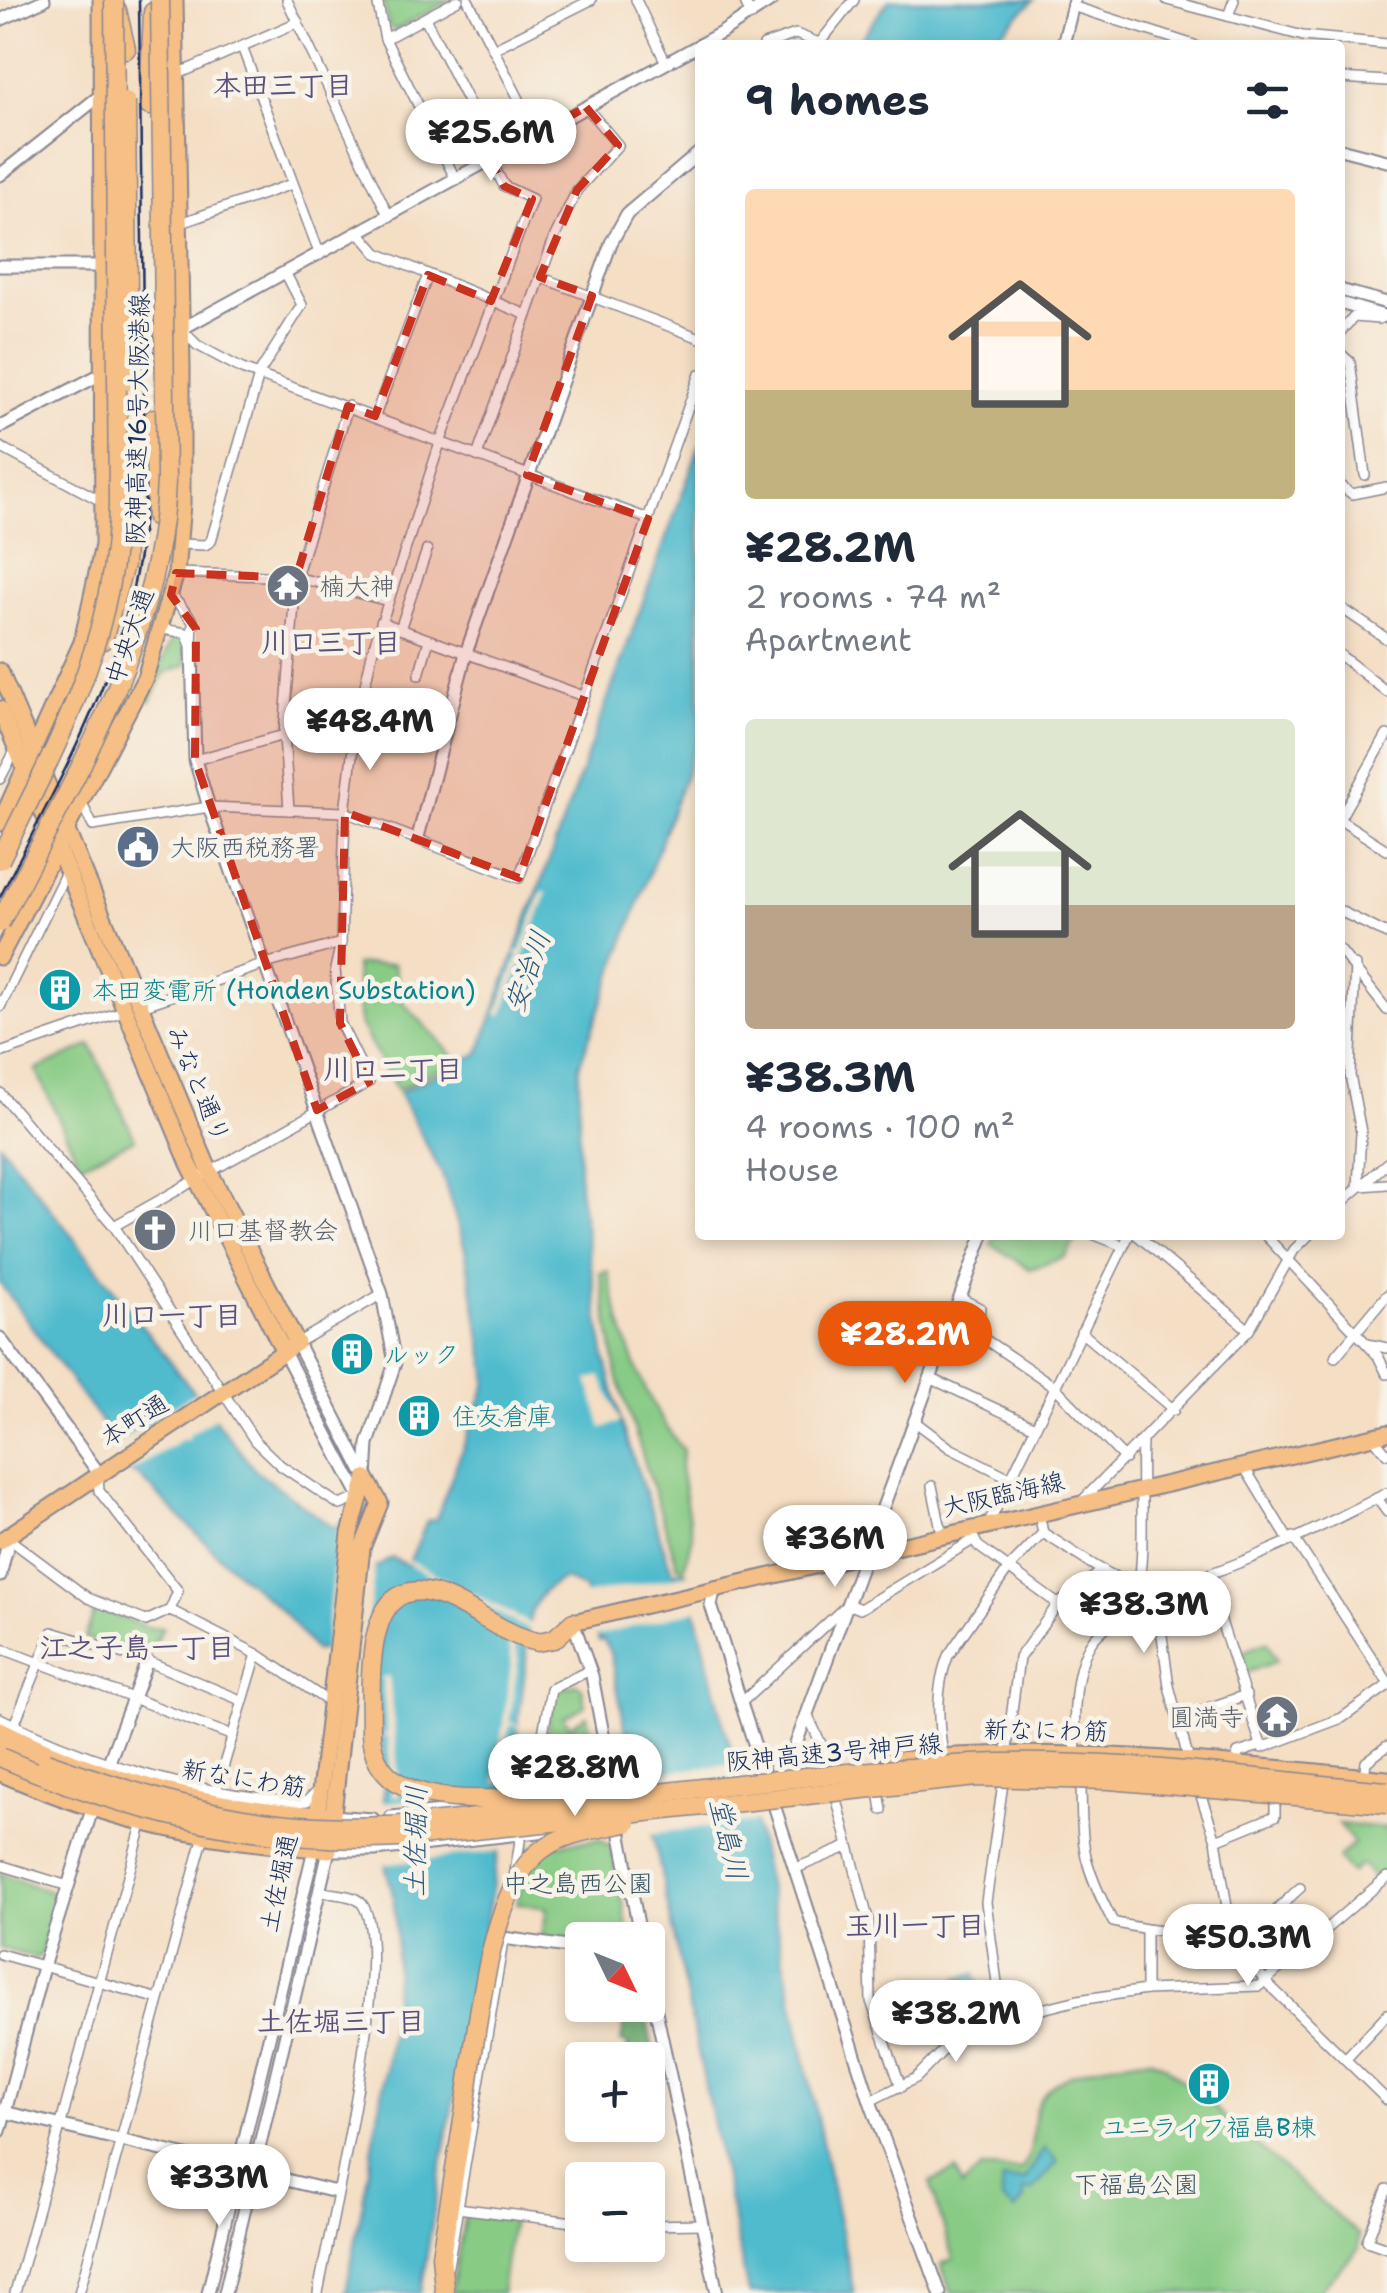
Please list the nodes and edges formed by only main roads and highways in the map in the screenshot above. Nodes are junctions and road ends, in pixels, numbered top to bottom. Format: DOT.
graph roads {
  1 [pos="101,0"];
  2 [pos="114,0"];
  3 [pos="157,0"];
  4 [pos="175,0"];
  5 [pos="138,640"];
  6 [pos="94,658"];
  7 [pos="0,671"];
  8 [pos="0,711"];
  9 [pos="4,733"];
  10 [pos="33,754"];
  11 [pos="24,774"];
  12 [pos="0,824"];
  13 [pos="65,834"];
  14 [pos="55,850"];
  15 [pos="0,860"];
  16 [pos="0,923"];
  17 [pos="0,957"];
  18 [pos="131,1009"];
  19 [pos="291,1348"];
  20 [pos="1379,1434"];
  21 [pos="366,1478"];
  22 [pos="360,1497"];
  23 [pos="377,1509"];
  24 [pos="4,1540"];
  25 [pos="579,1620"];
  26 [pos="342,1664"];
  27 [pos="7,1727"];
  28 [pos="0,1741"];
  29 [pos="0,1770"];
  30 [pos="757,1776"];
  31 [pos="1387,1779"];
  32 [pos="1387,1791"];
  33 [pos="624,1794"];
  34 [pos="758,1802"];
  35 [pos="1387,1804"];
  36 [pos="1387,1812"];
  37 [pos="324,1815"];
  38 [pos="322,1849"];
  39 [pos="443,2291"];
  1 -- 10 [label="main road, 中央大通"];
  2 -- 6 [label="highway, 阪神高速16号大阪港線, bridge"];
  2 -- 6 [label="highway, bridge"];
  3 -- 5 [label="highway, bridge"];
  3 -- 5 [label="highway, 阪神高速16号大阪港線, bridge"];
  4 -- 13 [label="main road, 中央大通"];
  5 -- 16 [label="highway, 阪神高速16号大阪港線, bridge"];
  6 -- 15 [label="highway, 阪神高速16号大阪港線, bridge"];
  7 -- 10 [label="main road, みなと通り"];
  8 -- 9 [label="main road, みなと通り"];
  9 -- 11 [label="main road, みなと通り"];
  10 -- 11 [label="main road, 中央大通"];
  10 -- 13 [label="main road, みなと通り"];
  11 -- 12 [label="main road, 中央大通"];
  11 -- 14 [label="main road, みなと通り"];
  13 -- 14 [label="main road, 中央大通"];
  13 -- 18 [label="main road, みなと通り"];
  14 -- 17 [label="main road, 中央大通"];
  14 -- 18 [label="main road, みなと通り"];
  18 -- 19 [label="main road, みなと通り"];
  19 -- 24 [label="main road, 本町通"];
  20 -- 25 [label="main road, 大阪臨海線"];
  21 -- 22 [label="main road, 土佐堀通"];
  21 -- 23 [label="main road, みなと通り"];
  22 -- 23 [label="main road, みなと通り"];
  22 -- 26 [label="main road, 土佐堀通"];
  23 -- 26 [label="main road, 土佐堀通"];
  25 -- 33 [label="highway, bridge"];
  26 -- 37 [label="main road, 土佐堀通"];
  26 -- 37 [label="main road, 土佐堀通"];
  27 -- 37 [label="main road, 新なにわ筋"];
  28 -- 33 [label="highway, 阪神高速3号神戸線, bridge"];
  29 -- 34 [label="highway, 阪神高速3号神戸線, bridge"];
  29 -- 38 [label="main road, 新なにわ筋"];
  30 -- 31 [label="main road, 新なにわ筋"];
  32 -- 33 [label="highway, 阪神高速3号神戸線, bridge"];
  34 -- 35 [label="highway, 阪神高速3号神戸線, bridge"];
  34 -- 36 [label="main road, 新なにわ筋"];
  34 -- 39 [label="highway, bridge"];
  37 -- 38 [label="main road, 土佐堀通"];
}
